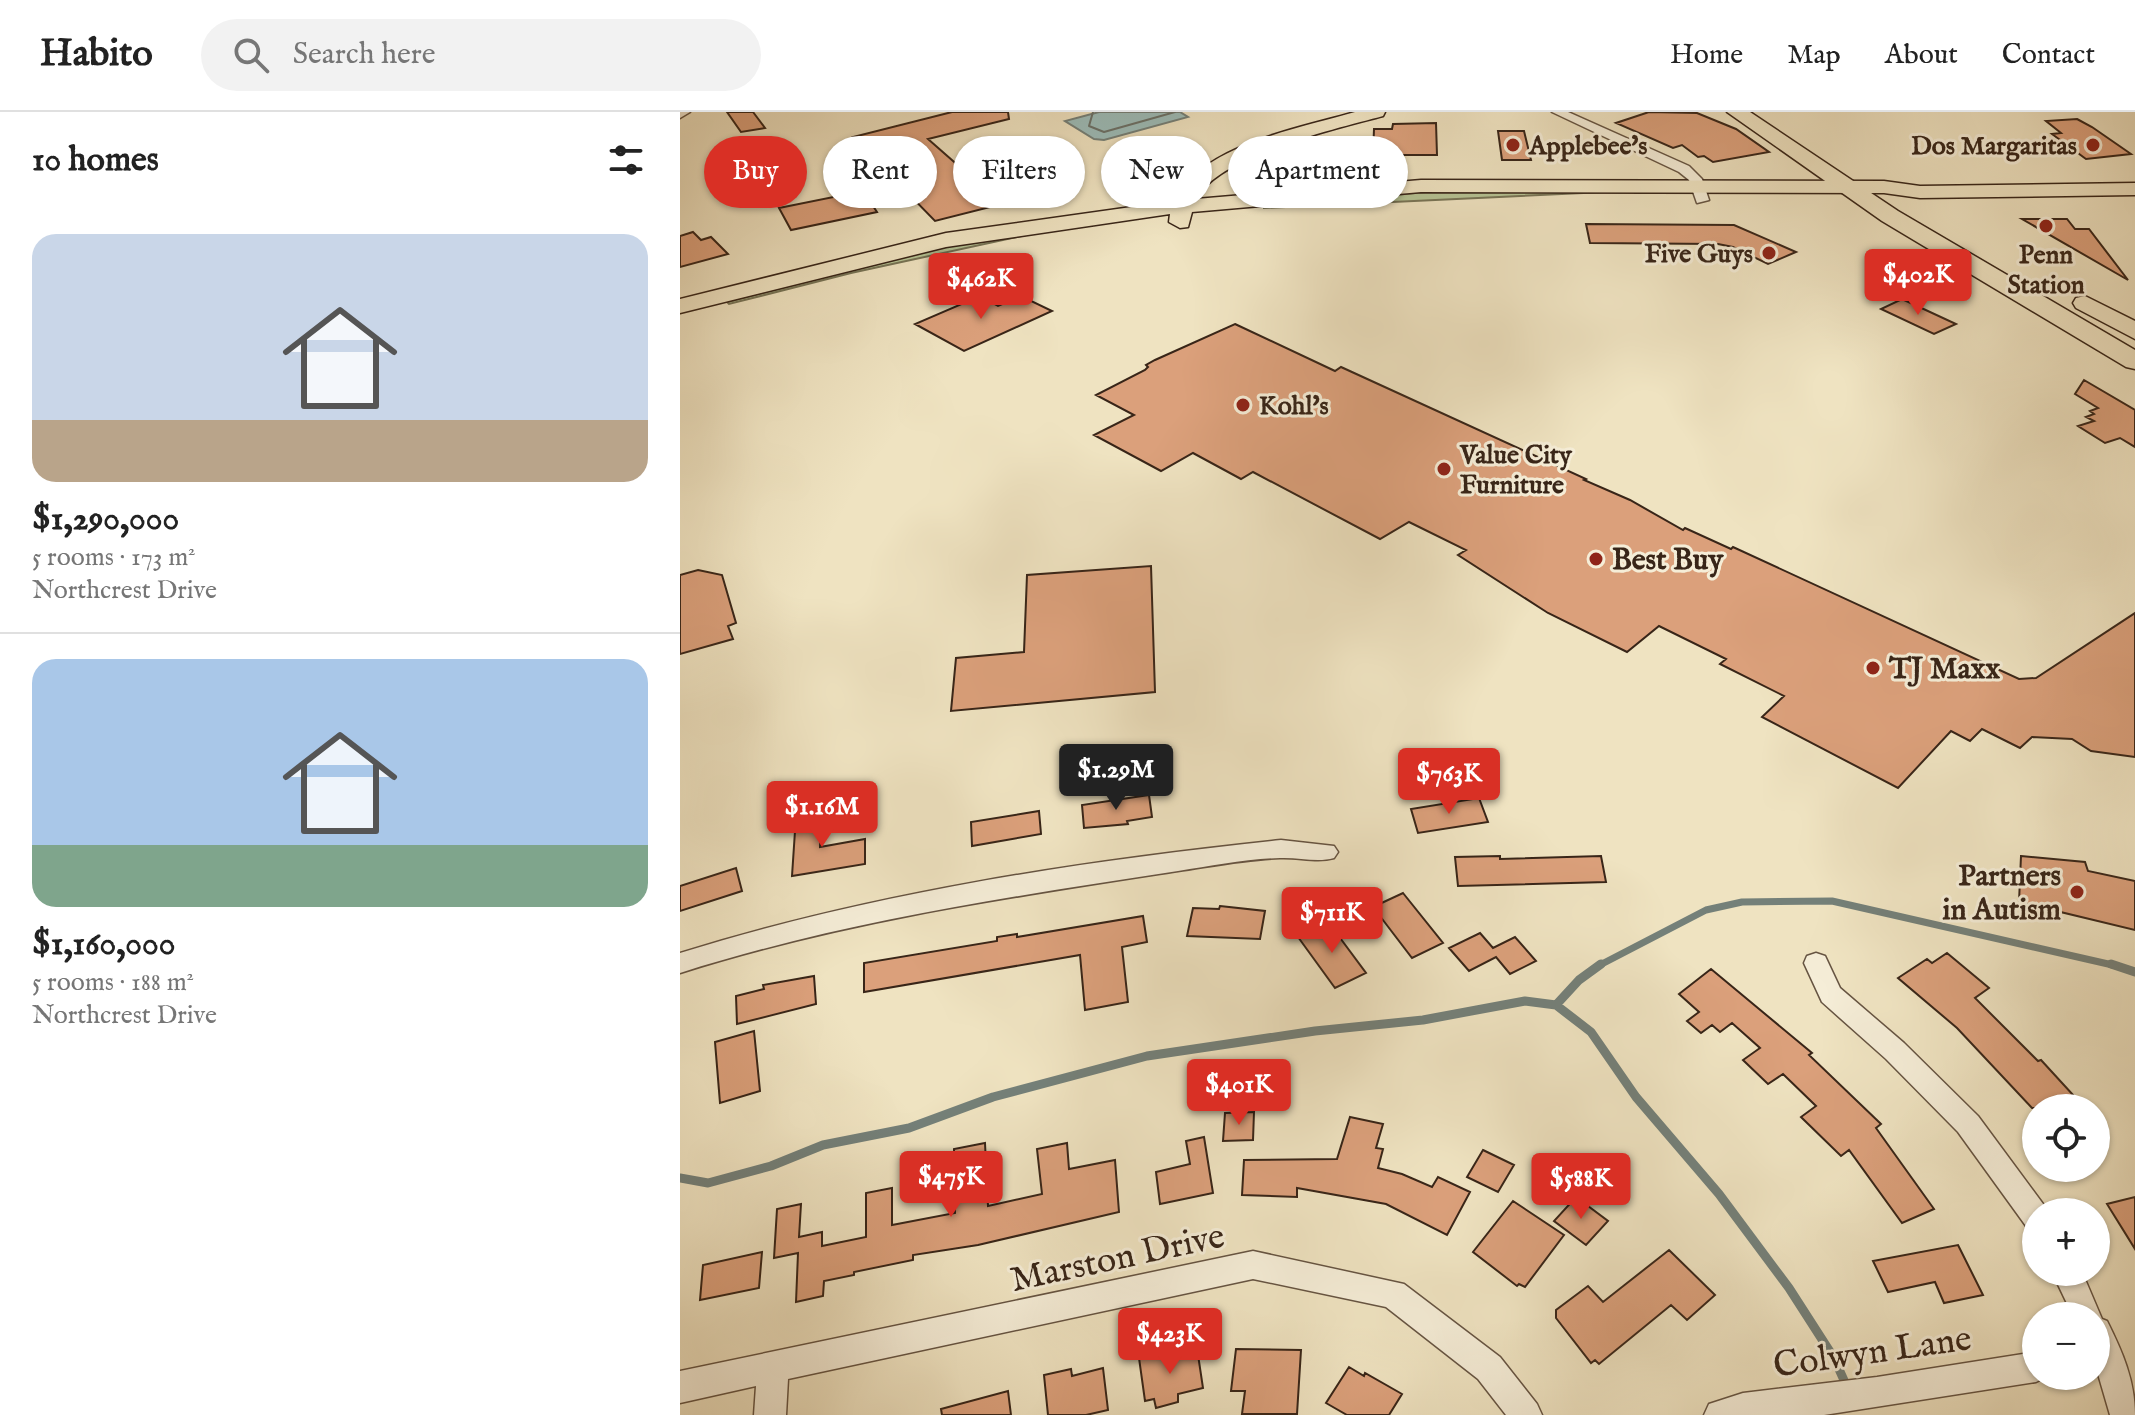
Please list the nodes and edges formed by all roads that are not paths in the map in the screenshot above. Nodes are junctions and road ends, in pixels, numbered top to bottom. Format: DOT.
graph roads {
  1 [pos="1340,112"];
  2 [pos="1376,112"];
  3 [pos="1558,112"];
  4 [pos="1737,112"];
  5 [pos="1769,112"];
  6 [pos="1217,156"];
  7 [pos="2135,189"];
  8 [pos="1883,193"];
  9 [pos="1700,194"];
  10 [pos="1171,216"];
  11 [pos="1000,231"];
  12 [pos="2036,275"];
  13 [pos="2062,290"];
  14 [pos="680,306"];
  15 [pos="680,326"];
  16 [pos="2135,331"];
  17 [pos="2135,361"];
  18 [pos="1326,852"];
  19 [pos="680,963"];
  20 [pos="1816,963"];
  21 [pos="2022,1198"];
  22 [pos="773,1369"];
  23 [pos="2022,1369"];
  24 [pos="2110,1374"];
  25 [pos="680,1387"];
  26 [pos="770,1415"];
  27 [pos="1526,1415"];
  28 [pos="1720,1415"];
  29 [pos="2126,1415"];
  1 -- 6 [label="main road"];
  2 -- 10 [label="main road"];
  3 -- 9 [label="street"];
  4 -- 8 [label="highway"];
  5 -- 8 [label="highway"];
  6 -- 10 [label="main road"];
  6 -- 11 [label="main road"];
  7 -- 8 [label="main road"];
  8 -- 9 [label="main road"];
  8 -- 12 [label="highway"];
  8 -- 17 [label="highway"];
  9 -- 10 [label="main road"];
  10 -- 11 [label="main road"];
  10 -- 15 [label="main road"];
  11 -- 14 [label="main road"];
  13 -- 16 [label="highway"];
  18 -- 19 [label="street"];
  20 -- 21 [label="street"];
  22 -- 25 [label="street, Marston Drive"];
  22 -- 26 [label="street"];
  22 -- 27 [label="street, Marston Drive"];
  23 -- 28 [label="street, Colwyn Lane"];
  24 -- 29 [label="street"];
}
